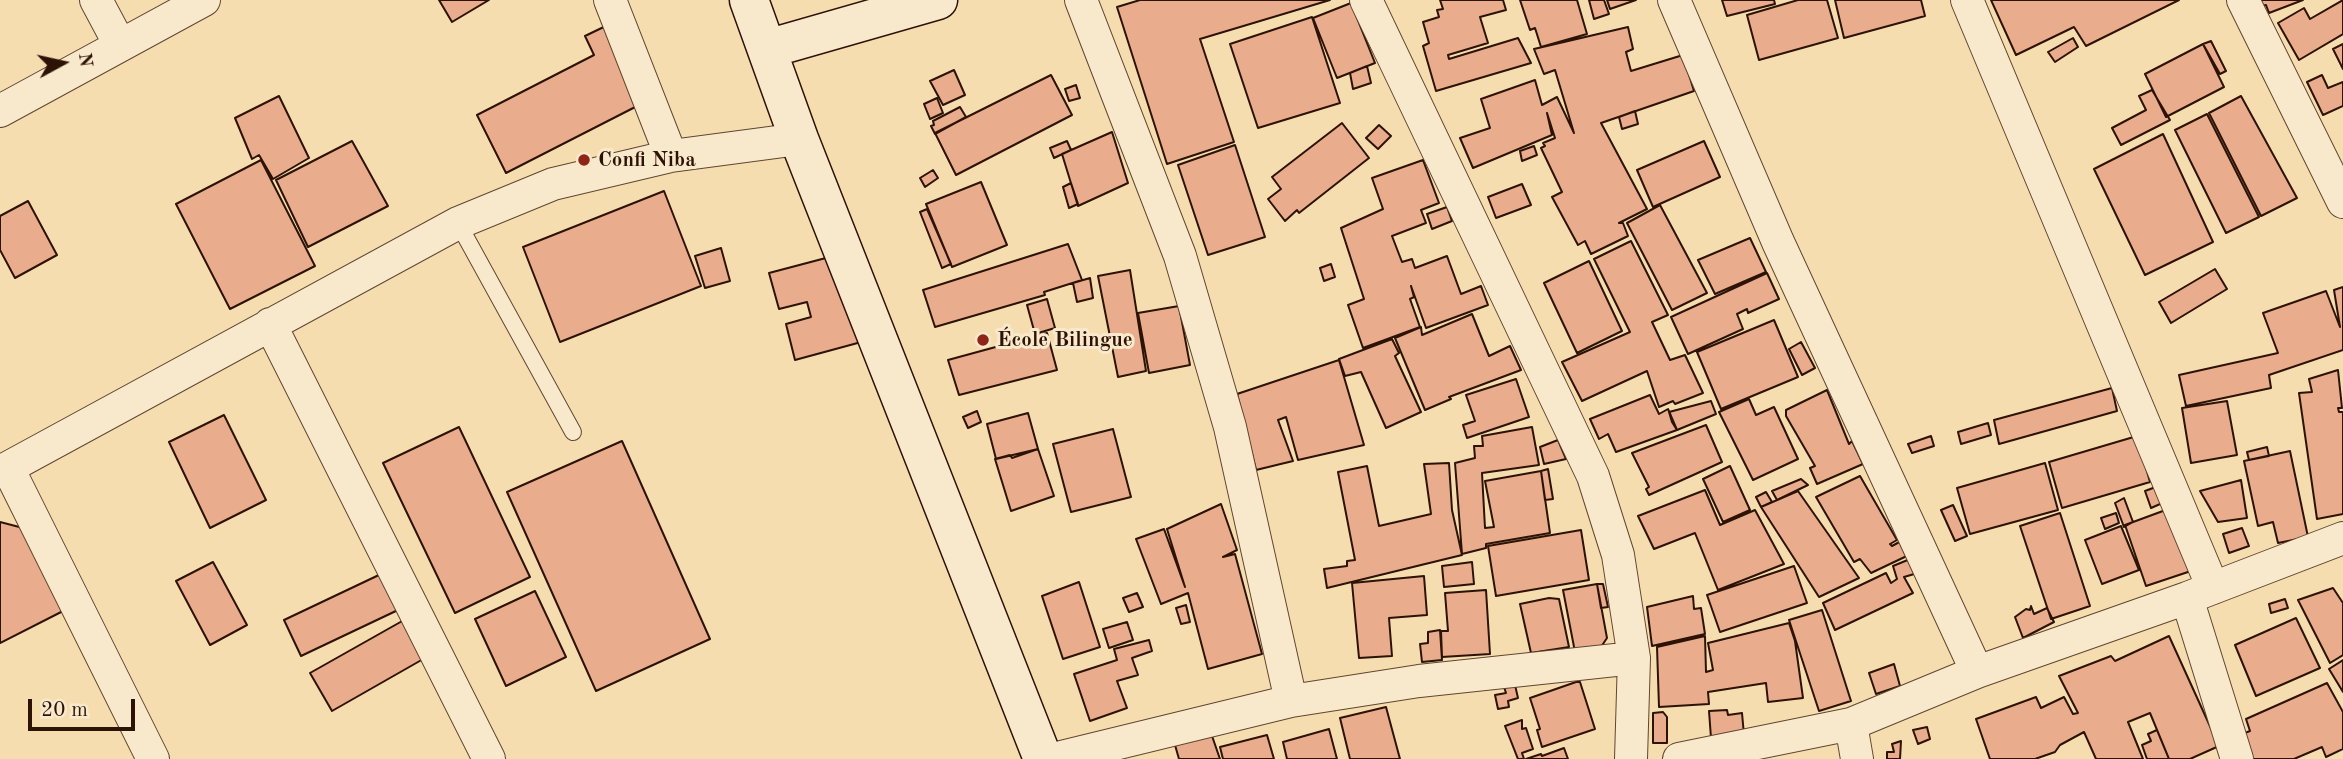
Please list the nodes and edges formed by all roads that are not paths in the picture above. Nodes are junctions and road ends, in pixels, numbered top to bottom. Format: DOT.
graph roads {
  1 [pos="96,0"];
  2 [pos="204,0"];
  3 [pos="610,0"];
  4 [pos="749,0"];
  5 [pos="938,0"];
  6 [pos="1081,0"];
  7 [pos="1366,0"];
  8 [pos="1674,0"];
  9 [pos="1967,0"];
  10 [pos="2243,0"];
  11 [pos="120,46"];
  12 [pos="767,49"];
  13 [pos="0,111"];
  14 [pos="799,139"];
  15 [pos="671,156"];
  16 [pos="2343,202"];
  17 [pos="458,223"];
  18 [pos="270,324"];
  19 [pos="573,432"];
  20 [pos="4,470"];
  21 [pos="2343,538"];
  22 [pos="2200,593"];
  23 [pos="1634,658"];
  24 [pos="1978,673"];
  25 [pos="1291,701"];
  26 [pos="1851,724"];
  27 [pos="153,759"];
  28 [pos="489,759"];
  29 [pos="1043,759"];
  30 [pos="1053,759"];
  31 [pos="1631,759"];
  32 [pos="1679,759"];
  33 [pos="1857,759"];
  34 [pos="2237,759"];
  1 -- 11 [label="street"];
  2 -- 11 [label="street"];
  3 -- 15 [label="street"];
  4 -- 12 [label="main road"];
  5 -- 12 [label="main road"];
  6 -- 25 [label="street"];
  7 -- 23 [label="street"];
  8 -- 24 [label="street"];
  9 -- 22 [label="street"];
  10 -- 16 [label="street"];
  11 -- 13 [label="street"];
  12 -- 14 [label="main road"];
  14 -- 15 [label="street"];
  14 -- 29 [label="main road"];
  15 -- 17 [label="street"];
  17 -- 18 [label="street"];
  17 -- 19 [label="lane"];
  18 -- 20 [label="street"];
  18 -- 28 [label="street"];
  20 -- 27 [label="street"];
  21 -- 22 [label="street"];
  22 -- 24 [label="street"];
  22 -- 34 [label="street"];
  23 -- 25 [label="street"];
  23 -- 31 [label="street"];
  24 -- 26 [label="street"];
  25 -- 30 [label="street"];
  26 -- 32 [label="street"];
  26 -- 33 [label="street"];
}
